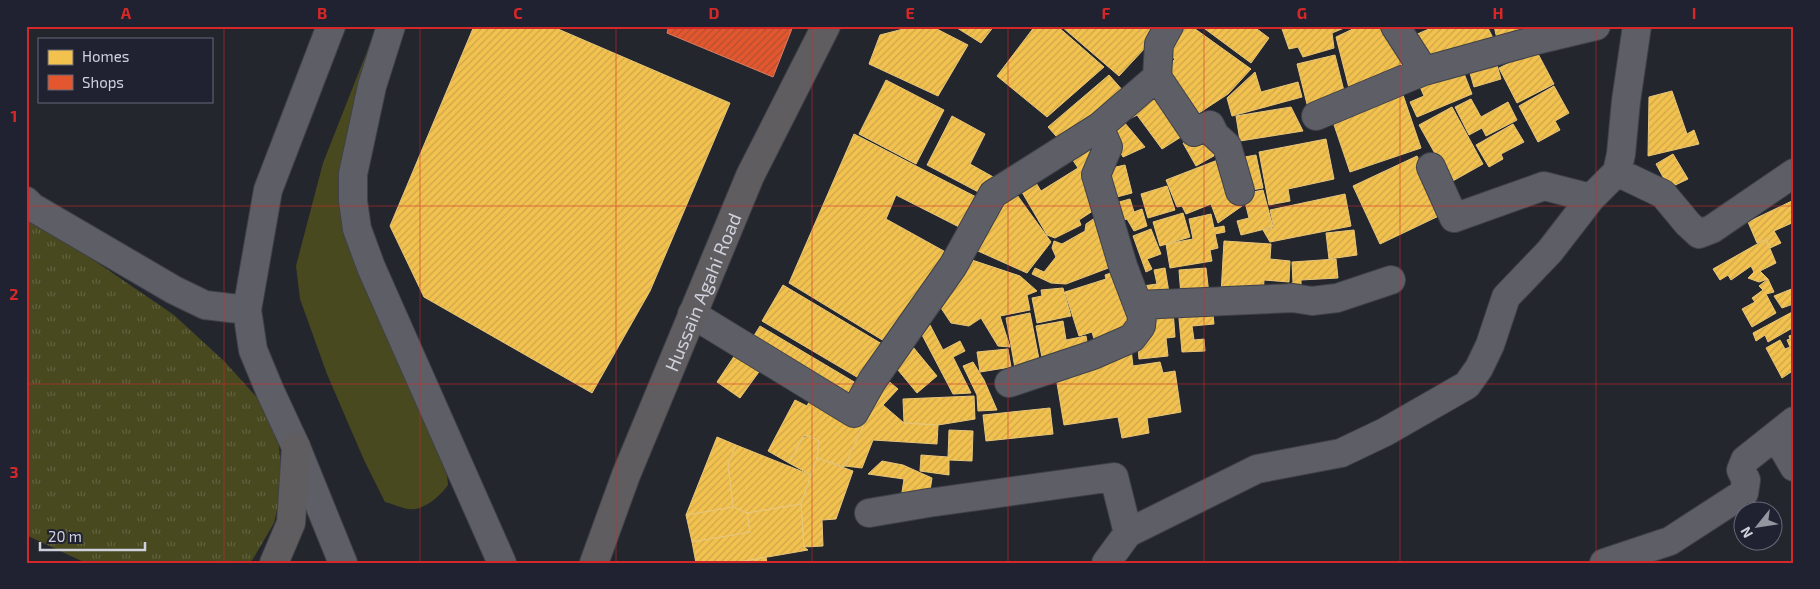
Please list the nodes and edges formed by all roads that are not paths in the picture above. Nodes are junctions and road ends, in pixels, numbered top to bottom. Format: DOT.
graph roads {
  1 [pos="331,26"];
  2 [pos="391,26"];
  3 [pos="826,26"];
  4 [pos="1169,26"];
  5 [pos="1396,26"];
  6 [pos="1596,26"];
  7 [pos="1637,26"];
  8 [pos="1424,71"];
  9 [pos="1156,78"];
  10 [pos="1316,116"];
  11 [pos="1099,127"];
  12 [pos="1431,167"];
  13 [pos="1617,172"];
  14 [pos="1794,173"];
  15 [pos="1240,191"];
  16 [pos="1591,198"];
  17 [pos="26,202"];
  18 [pos="1391,280"];
  19 [pos="1138,305"];
  20 [pos="247,310"];
  21 [pos="692,314"];
  22 [pos="1009,382"];
  23 [pos="1785,428"];
  24 [pos="296,447"];
  25 [pos="1794,467"];
  26 [pos="869,513"];
  27 [pos="1128,533"];
  28 [pos="1660,554"];
  29 [pos="274,563"];
  30 [pos="343,563"];
  31 [pos="502,563"];
  32 [pos="594,563"];
  33 [pos="1106,563"];
  34 [pos="1604,563"];
  1 -- 20 [label="street"];
  2 -- 31 [label="street"];
  3 -- 21 [label="main road, Hussain Agahi Road"];
  4 -- 9 [label="street"];
  5 -- 8 [label="street"];
  6 -- 8 [label="street"];
  7 -- 13 [label="street"];
  8 -- 10 [label="street"];
  9 -- 11 [label="street"];
  9 -- 15 [label="street"];
  11 -- 19 [label="street"];
  11 -- 21 [label="street"];
  12 -- 16 [label="street"];
  13 -- 14 [label="street"];
  13 -- 16 [label="street"];
  16 -- 27 [label="street"];
  17 -- 20 [label="street"];
  18 -- 19 [label="street"];
  19 -- 22 [label="street"];
  20 -- 24 [label="street"];
  21 -- 32 [label="main road, Hussain Agahi Road"];
  23 -- 25 [label="street"];
  23 -- 28 [label="street"];
  24 -- 29 [label="main road"];
  24 -- 30 [label="street"];
  26 -- 27 [label="street"];
  27 -- 33 [label="street"];
  28 -- 34 [label="street"];
}
